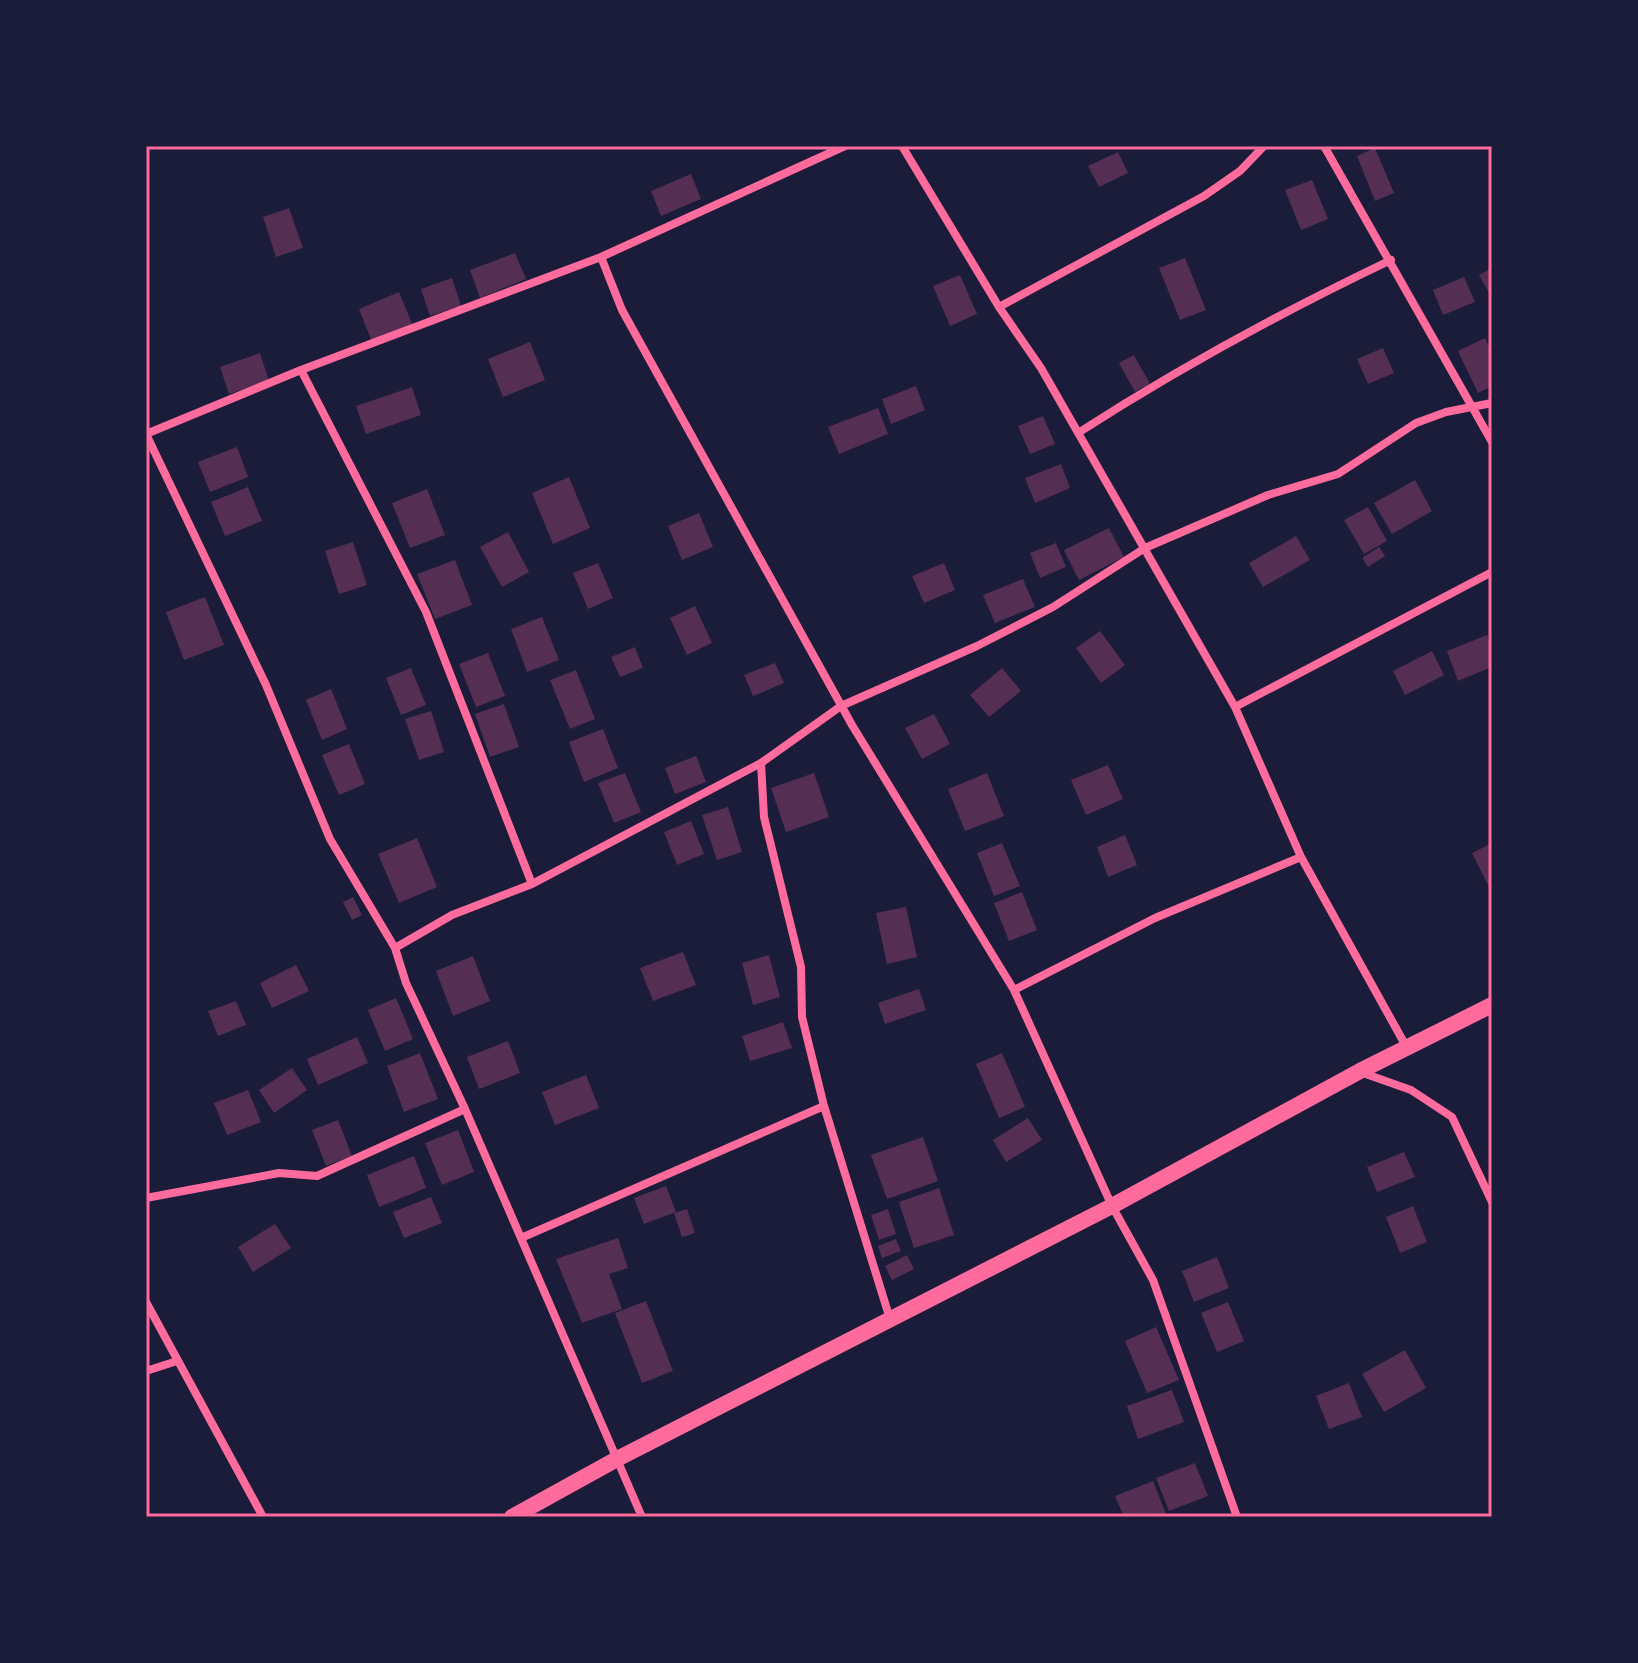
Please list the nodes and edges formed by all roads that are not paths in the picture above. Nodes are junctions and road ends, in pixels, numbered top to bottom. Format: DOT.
graph roads {
  1 [pos="845,146"];
  2 [pos="902,146"];
  3 [pos="1264,146"];
  4 [pos="1324,146"];
  5 [pos="601,257"];
  6 [pos="1391,260"];
  7 [pos="999,307"];
  8 [pos="301,370"];
  9 [pos="1492,403"];
  10 [pos="1474,408"];
  11 [pos="1078,433"];
  12 [pos="146,434"];
  13 [pos="1492,442"];
  14 [pos="1145,548"];
  15 [pos="1492,572"];
  16 [pos="841,706"];
  17 [pos="1235,707"];
  18 [pos="761,763"];
  19 [pos="1301,857"];
  20 [pos="532,884"];
  21 [pos="395,948"];
  22 [pos="1014,990"];
  23 [pos="1492,1005"];
  24 [pos="1408,1049"];
  25 [pos="1360,1071"];
  26 [pos="824,1106"];
  27 [pos="465,1109"];
  28 [pos="146,1198"];
  29 [pos="1492,1202"];
  30 [pos="1112,1206"];
  31 [pos="521,1238"];
  32 [pos="146,1302"];
  33 [pos="890,1319"];
  34 [pos="177,1361"];
  35 [pos="146,1371"];
  36 [pos="617,1459"];
  37 [pos="263,1517"];
  38 [pos="512,1517"];
  39 [pos="642,1517"];
  40 [pos="1237,1517"];
  1 -- 5 [label="street"];
  2 -- 7 [label="street"];
  3 -- 7 [label="street"];
  4 -- 6 [label="street"];
  5 -- 8 [label="street"];
  5 -- 16 [label="street"];
  6 -- 10 [label="street"];
  6 -- 11 [label="street"];
  7 -- 11 [label="street"];
  8 -- 12 [label="street"];
  8 -- 20 [label="street"];
  9 -- 10 [label="street"];
  10 -- 13 [label="street"];
  10 -- 14 [label="street"];
  11 -- 14 [label="street"];
  12 -- 21 [label="street"];
  14 -- 16 [label="street"];
  14 -- 17 [label="street"];
  15 -- 17 [label="street"];
  16 -- 18 [label="street"];
  16 -- 22 [label="street"];
  17 -- 19 [label="street"];
  18 -- 20 [label="street"];
  18 -- 26 [label="street"];
  19 -- 22 [label="street"];
  19 -- 24 [label="street"];
  20 -- 21 [label="street"];
  21 -- 27 [label="street"];
  22 -- 30 [label="street"];
  23 -- 24 [label="main road"];
  24 -- 25 [label="main road"];
  25 -- 29 [label="street"];
  25 -- 30 [label="main road"];
  26 -- 31 [label="street"];
  26 -- 33 [label="street"];
  27 -- 28 [label="street"];
  27 -- 31 [label="street"];
  30 -- 33 [label="main road"];
  30 -- 40 [label="street"];
  31 -- 36 [label="street"];
  32 -- 34 [label="street"];
  33 -- 36 [label="main road"];
  34 -- 35 [label="street"];
  34 -- 37 [label="street"];
  36 -- 38 [label="main road"];
  36 -- 39 [label="street"];
}
